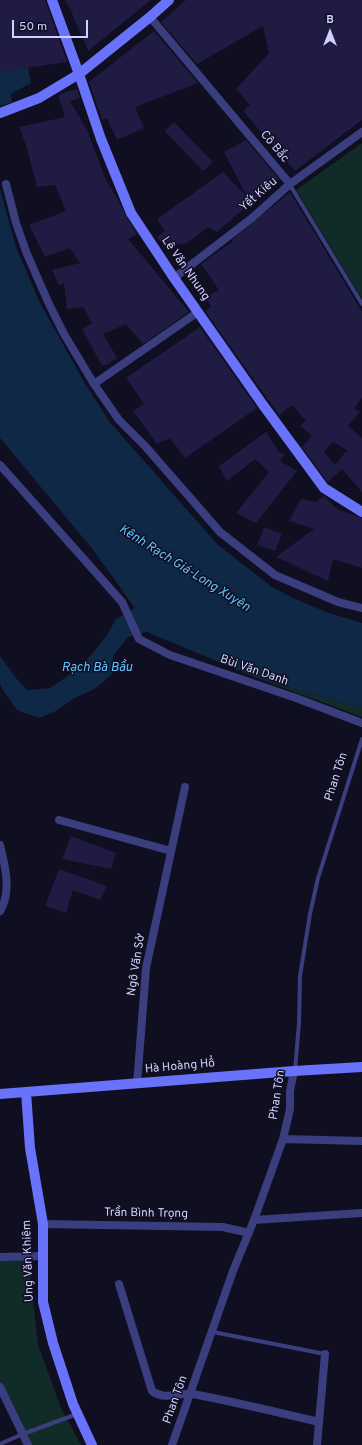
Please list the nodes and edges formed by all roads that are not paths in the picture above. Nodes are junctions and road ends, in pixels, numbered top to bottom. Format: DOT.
graph roads {
  1 [pos="52,0"];
  2 [pos="168,0"];
  3 [pos="150,17"];
  4 [pos="79,74"];
  5 [pos="3,111"];
  6 [pos="362,132"];
  7 [pos="6,184"];
  8 [pos="290,184"];
  9 [pos="174,278"];
  10 [pos="362,304"];
  11 [pos="198,312"];
  12 [pos="94,384"];
  13 [pos="0,465"];
  14 [pos="362,512"];
  15 [pos="362,608"];
  16 [pos="362,723"];
  17 [pos="362,739"];
  18 [pos="185,787"];
  19 [pos="59,820"];
  20 [pos="0,845"];
  21 [pos="171,851"];
  22 [pos="0,911"];
  23 [pos="362,1067"];
  24 [pos="294,1071"];
  25 [pos="137,1084"];
  26 [pos="26,1092"];
  27 [pos="0,1094"];
  28 [pos="283,1139"];
  29 [pos="362,1140"];
  30 [pos="362,1213"];
  31 [pos="254,1220"];
  32 [pos="43,1224"];
  33 [pos="249,1233"];
  34 [pos="0,1256"];
  35 [pos="43,1256"];
  36 [pos="119,1284"];
  37 [pos="213,1332"];
  38 [pos="325,1354"];
  39 [pos="0,1386"];
  40 [pos="190,1394"];
  41 [pos="78,1414"];
  42 [pos="319,1422"];
  43 [pos="23,1434"];
  44 [pos="0,1444"];
  45 [pos="28,1445"];
  46 [pos="92,1445"];
  47 [pos="172,1445"];
  48 [pos="317,1445"];
  1 -- 4 [label="street, Lê Văn Nhung"];
  2 -- 3 [label="street"];
  3 -- 4 [label="street"];
  3 -- 8 [label="street, Cô Bắc"];
  4 -- 5 [label="street"];
  4 -- 9 [label="street, Lê Văn Nhung"];
  6 -- 8 [label="street, Yết Kiêu"];
  7 -- 12 [label="street"];
  8 -- 9 [label="street, Yết Kiêu"];
  8 -- 10 [label="lane, Cô Bắc"];
  9 -- 11 [label="street, Lê Văn Nhung"];
  11 -- 12 [label="street"];
  11 -- 14 [label="street, Lê Văn Nhung"];
  12 -- 15 [label="street"];
  13 -- 16 [label="street, Bùi Văn Danh"];
  17 -- 24 [label="lane, Phan Tôn"];
  18 -- 21 [label="street, Ngô Văn Sở"];
  19 -- 21 [label="street"];
  20 -- 22 [label="street"];
  21 -- 25 [label="street, Ngô Văn Sở"];
  23 -- 24 [label="street, Hà Hoàng Hổ"];
  24 -- 25 [label="street, Hà Hoàng Hổ"];
  24 -- 28 [label="street, Phan Tôn"];
  25 -- 26 [label="street, Hà Hoàng Hổ"];
  26 -- 27 [label="street, Hà Hoàng Hổ"];
  26 -- 32 [label="street, Ung Văn Khiêm"];
  28 -- 29 [label="street"];
  28 -- 31 [label="street, Phan Tôn"];
  30 -- 31 [label="street"];
  31 -- 33 [label="street, Phan Tôn"];
  32 -- 33 [label="street, Trần Bình Trọng"];
  32 -- 35 [label="street, Ung Văn Khiêm"];
  33 -- 37 [label="street, Phan Tôn"];
  34 -- 35 [label="street"];
  35 -- 41 [label="street, Ung Văn Khiêm"];
  36 -- 40 [label="street"];
  37 -- 38 [label="lane"];
  37 -- 40 [label="street, Phan Tôn"];
  38 -- 42 [label="street"];
  39 -- 43 [label="street"];
  40 -- 42 [label="street"];
  40 -- 47 [label="street, Phan Tôn"];
  41 -- 43 [label="lane"];
  41 -- 46 [label="street, Ung Văn Khiêm"];
  42 -- 48 [label="street"];
  43 -- 44 [label="lane"];
  43 -- 45 [label="street"];
}
